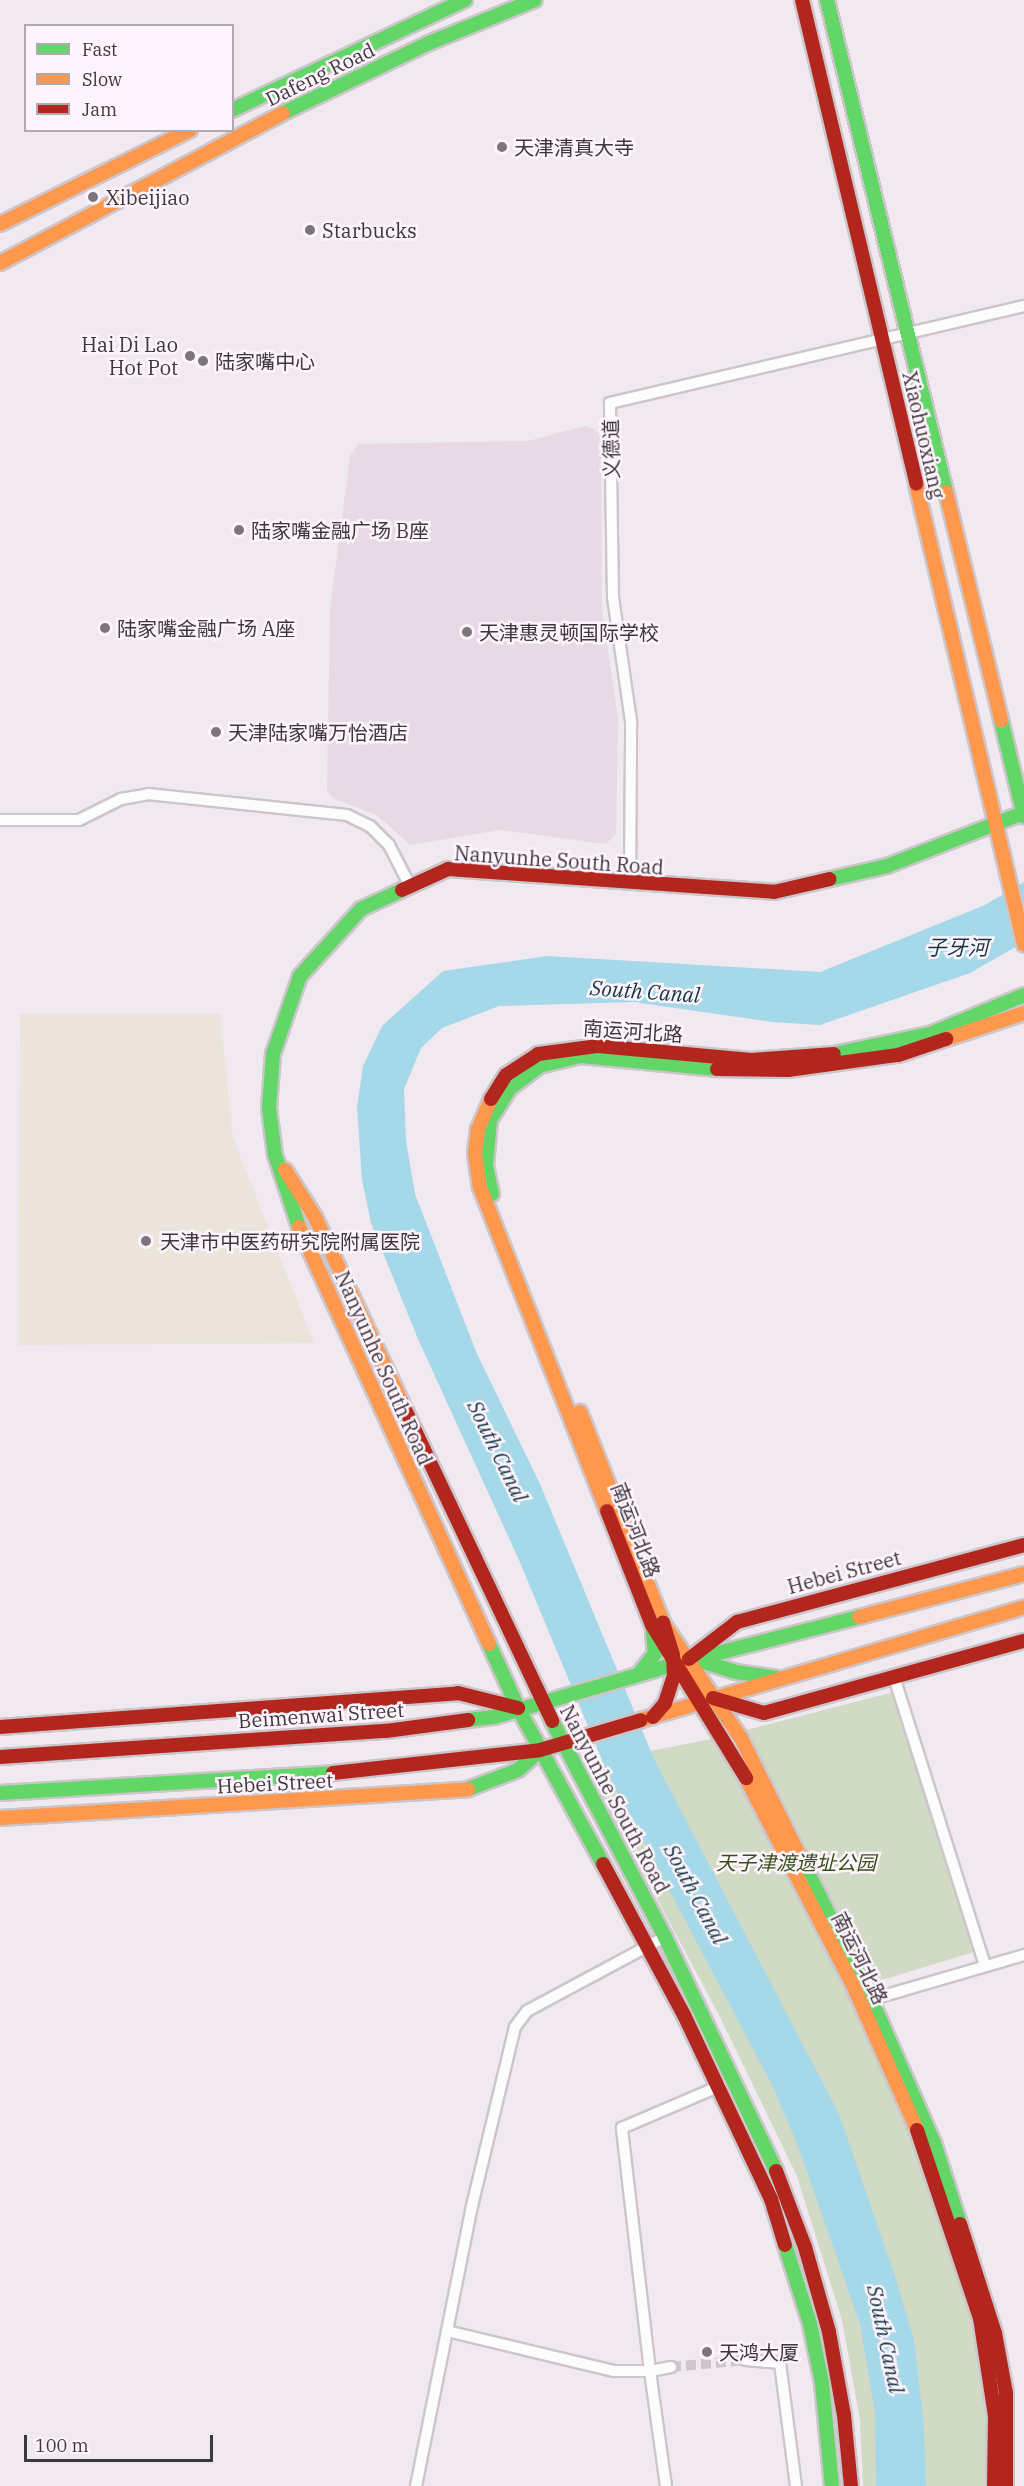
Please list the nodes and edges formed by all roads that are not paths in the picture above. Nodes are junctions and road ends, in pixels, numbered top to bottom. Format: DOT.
graph roads {
  1 [pos="465,0"];
  2 [pos="535,0"];
  3 [pos="802,0"];
  4 [pos="828,0"];
  5 [pos="234,109"];
  6 [pos="186,132"];
  7 [pos="0,224"];
  8 [pos="0,263"];
  9 [pos="1024,306"];
  10 [pos="906,332"];
  11 [pos="882,338"];
  12 [pos="1024,814"];
  13 [pos="0,820"];
  14 [pos="996,825"];
  15 [pos="630,883"];
  16 [pos="410,886"];
  17 [pos="1024,945"];
  18 [pos="1024,995"];
  19 [pos="1024,1013"];
  20 [pos="274,1155"];
  21 [pos="1024,1545"];
  22 [pos="1024,1574"];
  23 [pos="1024,1608"];
  24 [pos="657,1624"];
  25 [pos="1024,1641"];
  26 [pos="684,1658"];
  27 [pos="638,1675"];
  28 [pos="779,1678"];
  29 [pos="895,1680"];
  30 [pos="707,1699"];
  31 [pos="542,1702"];
  32 [pos="518,1708"];
  33 [pos="652,1717"];
  34 [pos="0,1727"];
  35 [pos="562,1742"];
  36 [pos="540,1750"];
  37 [pos="0,1756"];
  38 [pos="0,1793"];
  39 [pos="0,1818"];
  40 [pos="665,1937"];
  41 [pos="647,1947"];
  42 [pos="1024,1955"];
  43 [pos="985,1966"];
  44 [pos="866,2001"];
  45 [pos="720,2086"];
  46 [pos="447,2331"];
  47 [pos="746,2360"];
  48 [pos="671,2367"];
  49 [pos="650,2371"];
  50 [pos="416,2486"];
  51 [pos="666,2486"];
  52 [pos="796,2486"];
  53 [pos="832,2486"];
  54 [pos="850,2486"];
  55 [pos="994,2486"];
  56 [pos="1006,2486"];
  1 -- 5 [label="street, Dafeng Road"];
  2 -- 8 [label="street, Dafeng Road"];
  3 -- 11 [label="street, Xiaohuoxiang"];
  4 -- 10 [label="street, Xiaohuoxiang"];
  6 -- 7 [label="street"];
  9 -- 10 [label="street, 义德道"];
  10 -- 11 [label="street, 义德道"];
  10 -- 12 [label="street, Xiaohuoxiang"];
  11 -- 14 [label="street, Xiaohuoxiang"];
  11 -- 15 [label="street, 义德道"];
  12 -- 14 [label="street, Nanyunhe South Road"];
  13 -- 16 [label="street"];
  14 -- 15 [label="street, Nanyunhe South Road"];
  14 -- 17 [label="street, Xiaohuoxiang"];
  15 -- 16 [label="street, Nanyunhe South Road"];
  16 -- 20 [label="street, Nanyunhe South Road"];
  18 -- 24 [label="street, 南运河北路"];
  19 -- 24 [label="street, 南运河北路"];
  20 -- 31 [label="street, Nanyunhe South Road"];
  20 -- 32 [label="street, Nanyunhe South Road"];
  21 -- 26 [label="street, Hebei Street"];
  22 -- 26 [label="street, Hebei Street"];
  23 -- 28 [label="street"];
  24 -- 26 [label="street, 南运河北路"];
  24 -- 27 [label="street"];
  25 -- 29 [label="street"];
  26 -- 27 [label="street, Hebei Street"];
  26 -- 28 [label="street"];
  26 -- 30 [label="street, 南运河北路"];
  26 -- 33 [label="street"];
  27 -- 31 [label="street, Beimenwai Street"];
  28 -- 30 [label="street"];
  29 -- 30 [label="street"];
  29 -- 43 [label="street"];
  30 -- 33 [label="street"];
  30 -- 44 [label="street, 南运河北路"];
  31 -- 32 [label="street, Beimenwai Street"];
  31 -- 35 [label="street, Nanyunhe South Road"];
  32 -- 34 [label="street"];
  32 -- 36 [label="street, Nanyunhe South Road"];
  32 -- 37 [label="street, Beimenwai Street"];
  33 -- 35 [label="street"];
  35 -- 36 [label="street"];
  35 -- 40 [label="street, Nanyunhe South Road"];
  36 -- 38 [label="street"];
  36 -- 39 [label="street, Hebei Street"];
  36 -- 41 [label="street, Nanyunhe South Road"];
  40 -- 41 [label="street"];
  40 -- 54 [label="street, Nanyunhe South Road"];
  41 -- 45 [label="street, Nanyunhe South Road"];
  41 -- 46 [label="street"];
  42 -- 43 [label="street"];
  43 -- 44 [label="street"];
  44 -- 55 [label="street, 南运河北路"];
  44 -- 56 [label="street, 南运河北路"];
  45 -- 49 [label="street"];
  45 -- 53 [label="street, Nanyunhe South Road"];
  46 -- 49 [label="street"];
  46 -- 50 [label="street"];
  47 -- 52 [label="street"];
  48 -- 49 [label="street"];
  49 -- 51 [label="street"];
}
